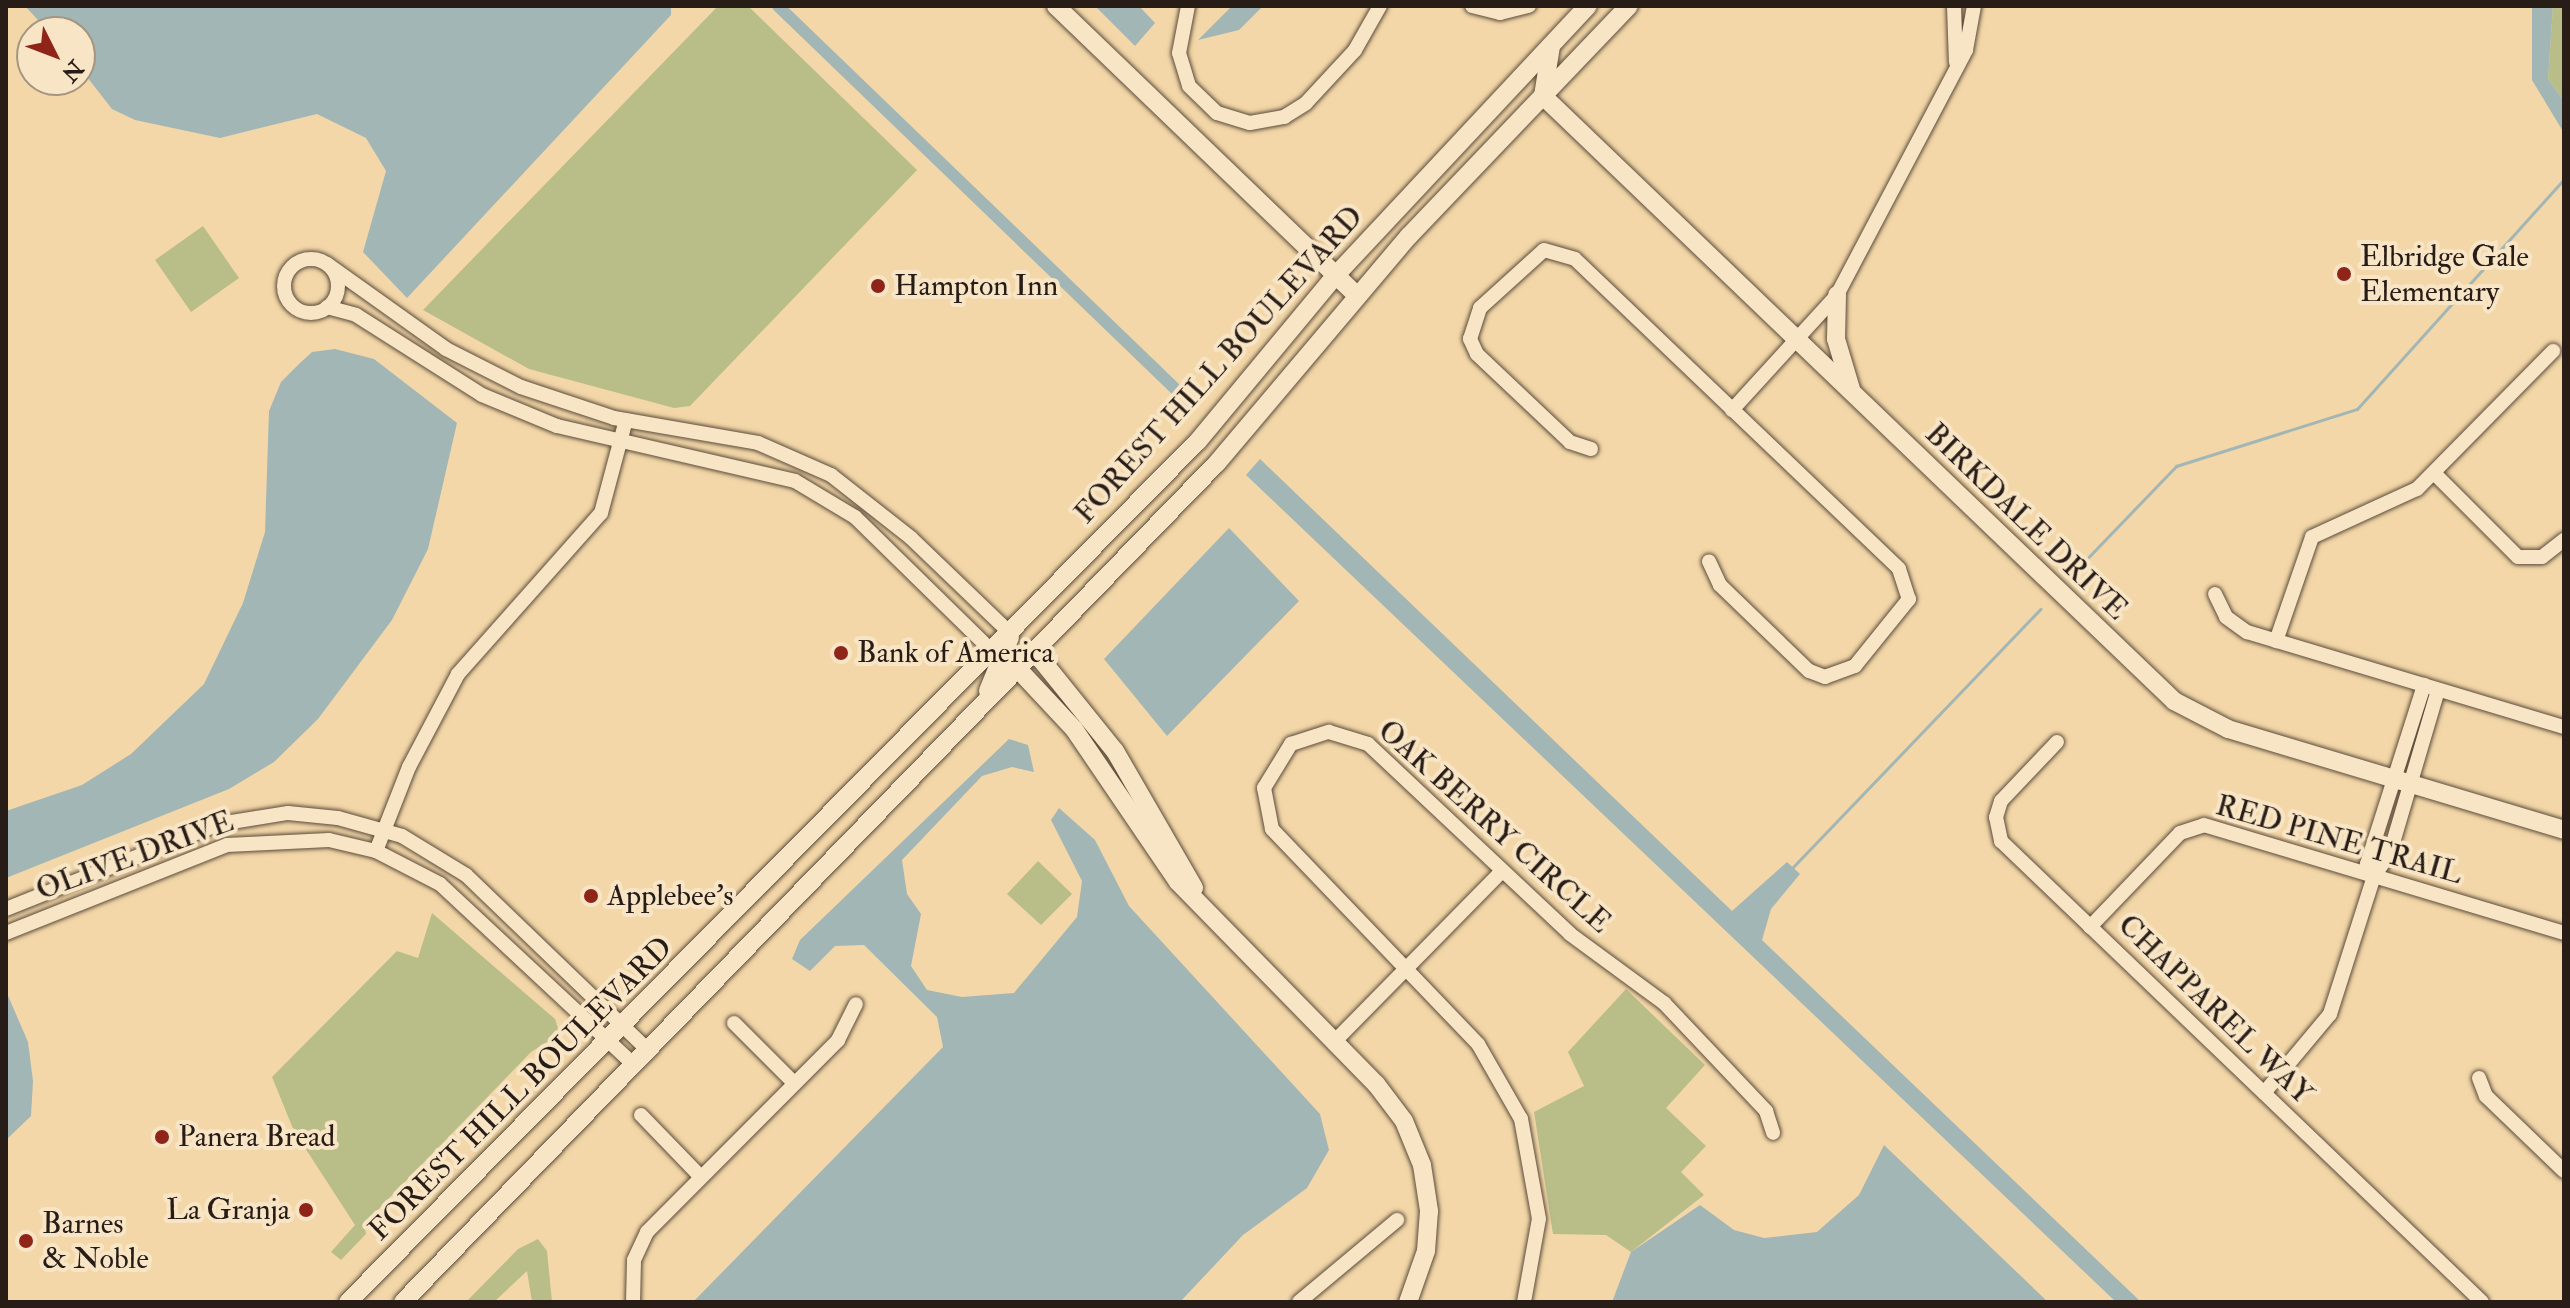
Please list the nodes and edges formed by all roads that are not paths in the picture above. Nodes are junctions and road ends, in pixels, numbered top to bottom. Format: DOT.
graph roads {
  1 [pos="1056,6"];
  2 [pos="1188,6"];
  3 [pos="1380,6"];
  4 [pos="1472,6"];
  5 [pos="1529,6"];
  6 [pos="1588,6"];
  7 [pos="1629,6"];
  8 [pos="1954,6"];
  9 [pos="1974,6"];
  10 [pos="1552,43"];
  11 [pos="1955,66"];
  12 [pos="1543,96"];
  13 [pos="327,264"];
  14 [pos="1335,276"];
  15 [pos="1837,295"];
  16 [pos="1357,296"];
  17 [pos="327,307"];
  18 [pos="1796,342"];
  19 [pos="2553,351"];
  20 [pos="1854,396"];
  21 [pos="1732,410"];
  22 [pos="626,420"];
  23 [pos="731,440"];
  24 [pos="621,444"];
  25 [pos="1591,449"];
  26 [pos="727,462"];
  27 [pos="2435,474"];
  28 [pos="2564,540"];
  29 [pos="1709,561"];
  30 [pos="1056,587"];
  31 [pos="2215,594"];
  32 [pos="1011,634"];
  33 [pos="2276,641"];
  34 [pos="993,652"];
  35 [pos="1035,652"];
  36 [pos="1018,669"];
  37 [pos="2431,688"];
  38 [pos="980,707"];
  39 [pos="2564,727"];
  40 [pos="2057,742"];
  41 [pos="2402,781"];
  42 [pos="385,830"];
  43 [pos="2564,830"];
  44 [pos="376,851"];
  45 [pos="1502,871"];
  46 [pos="2374,876"];
  47 [pos="1205,908"];
  48 [pos="6,909"];
  49 [pos="2090,927"];
  50 [pos="6,933"];
  51 [pos="2564,933"];
  52 [pos="1404,970"];
  53 [pos="856,1004"];
  54 [pos="734,1023"];
  55 [pos="623,1026"];
  56 [pos="609,1041"];
  57 [pos="1335,1041"];
  58 [pos="648,1050"];
  59 [pos="634,1065"];
  60 [pos="2479,1078"];
  61 [pos="794,1083"];
  62 [pos="2264,1093"];
  63 [pos="641,1115"];
  64 [pos="1773,1133"];
  65 [pos="2564,1171"];
  66 [pos="700,1176"];
  67 [pos="1397,1220"];
  68 [pos="348,1302"];
  69 [pos="403,1302"];
  70 [pos="633,1302"];
  71 [pos="1299,1302"];
  72 [pos="1408,1302"];
  73 [pos="1524,1302"];
  74 [pos="2482,1302"];
  1 -- 14 [label="main road"];
  2 -- 3 [label="street"];
  4 -- 5 [label="street"];
  6 -- 10 [label="main road, FOREST HILL BOULEVARD"];
  7 -- 12 [label="main road, FOREST HILL BOULEVARD"];
  8 -- 11 [label="street"];
  9 -- 11 [label="street"];
  10 -- 12 [label="main road"];
  10 -- 14 [label="main road, FOREST HILL BOULEVARD"];
  11 -- 15 [label="street"];
  12 -- 16 [label="main road, FOREST HILL BOULEVARD"];
  12 -- 18 [label="main road, BIRKDALE DRIVE"];
  13 -- 17 [label="street"];
  13 -- 17 [label="street"];
  13 -- 22 [label="street"];
  14 -- 16 [label="main road"];
  14 -- 30 [label="main road, FOREST HILL BOULEVARD"];
  15 -- 18 [label="street"];
  15 -- 20 [label="main road"];
  16 -- 35 [label="main road, FOREST HILL BOULEVARD"];
  17 -- 24 [label="street"];
  18 -- 20 [label="main road, BIRKDALE DRIVE"];
  18 -- 21 [label="street"];
  19 -- 27 [label="street"];
  20 -- 41 [label="main road, BIRKDALE DRIVE"];
  21 -- 25 [label="street"];
  21 -- 29 [label="street"];
  22 -- 23 [label="street"];
  22 -- 24 [label="street"];
  23 -- 26 [label="street"];
  23 -- 32 [label="street"];
  24 -- 26 [label="street"];
  24 -- 42 [label="street"];
  26 -- 34 [label="street"];
  27 -- 28 [label="street"];
  27 -- 33 [label="street"];
  30 -- 32 [label="main road, FOREST HILL BOULEVARD"];
  30 -- 36 [label="main road"];
  31 -- 33 [label="street"];
  32 -- 34 [label="main road, FOREST HILL BOULEVARD"];
  32 -- 38 [label="main road"];
  33 -- 37 [label="street"];
  34 -- 55 [label="main road, FOREST HILL BOULEVARD"];
  35 -- 36 [label="main road, FOREST HILL BOULEVARD"];
  35 -- 47 [label="main road"];
  36 -- 38 [label="main road, FOREST HILL BOULEVARD"];
  36 -- 47 [label="main road"];
  37 -- 39 [label="street"];
  37 -- 41 [label="street"];
  38 -- 58 [label="main road, FOREST HILL BOULEVARD"];
  40 -- 49 [label="street, CHAPPAREL WAY"];
  41 -- 43 [label="main road, BIRKDALE DRIVE"];
  41 -- 46 [label="street"];
  42 -- 44 [label="street"];
  42 -- 48 [label="street, OLIVE DRIVE"];
  42 -- 55 [label="street, OLIVE DRIVE"];
  44 -- 50 [label="street, OLIVE DRIVE"];
  44 -- 56 [label="street, OLIVE DRIVE"];
  45 -- 52 [label="street"];
  45 -- 52 [label="street, OAK BERRY CIRCLE"];
  45 -- 64 [label="street, OAK BERRY CIRCLE"];
  46 -- 49 [label="street, RED PINE TRAIL"];
  46 -- 51 [label="street, RED PINE TRAIL"];
  46 -- 62 [label="street"];
  47 -- 57 [label="main road"];
  49 -- 62 [label="street, CHAPPAREL WAY"];
  52 -- 57 [label="street"];
  52 -- 73 [label="street, OAK BERRY CIRCLE"];
  53 -- 61 [label="street"];
  54 -- 61 [label="street"];
  55 -- 56 [label="main road, FOREST HILL BOULEVARD"];
  55 -- 58 [label="street, OLIVE DRIVE"];
  56 -- 59 [label="street, OLIVE DRIVE"];
  56 -- 68 [label="main road, FOREST HILL BOULEVARD"];
  57 -- 72 [label="main road"];
  58 -- 59 [label="main road, FOREST HILL BOULEVARD"];
  59 -- 69 [label="main road, FOREST HILL BOULEVARD"];
  60 -- 65 [label="street"];
  61 -- 66 [label="street"];
  62 -- 74 [label="street, CHAPPAREL WAY"];
  63 -- 66 [label="street"];
  66 -- 70 [label="street"];
  67 -- 71 [label="street"];
}
